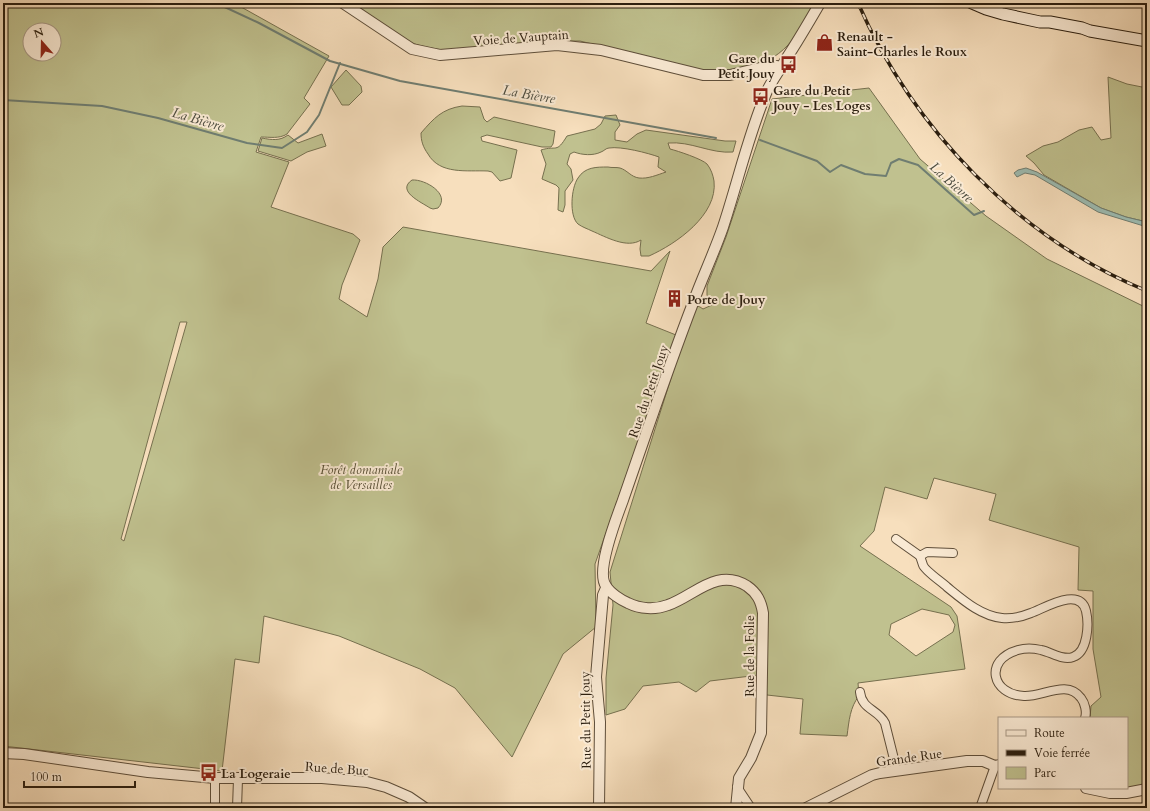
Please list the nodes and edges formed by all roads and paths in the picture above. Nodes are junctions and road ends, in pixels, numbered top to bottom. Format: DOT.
graph roads {
  1 [pos="343,3"];
  2 [pos="820,3"];
  3 [pos="972,3"];
  4 [pos="1147,41"];
  5 [pos="781,68"];
  6 [pos="896,539"];
  7 [pos="953,553"];
  8 [pos="920,556"];
  9 [pos="606,588"];
  10 [pos="860,692"];
  11 [pos="1085,717"];
  12 [pos="3,753"];
  13 [pos="997,765"];
  14 [pos="895,766"];
  15 [pos="215,778"];
  16 [pos="238,779"];
  17 [pos="737,787"];
  18 [pos="1091,789"];
  19 [pos="1147,790"];
  20 [pos="215,808"];
  21 [pos="237,808"];
  22 [pos="425,808"];
  23 [pos="599,808"];
  24 [pos="736,808"];
  25 [pos="751,808"];
  26 [pos="807,808"];
  27 [pos="980,808"];
  1 -- 5 [label="street, Voie de Vauptain"];
  2 -- 5 [label="street, Rue du Petit Jouy"];
  3 -- 4 [label="main road"];
  5 -- 9 [label="street, Rue du Petit Jouy"];
  6 -- 8 [label="street"];
  7 -- 8 [label="street"];
  8 -- 11 [label="street"];
  9 -- 17 [label="street, Rue de la Folie"];
  9 -- 23 [label="street, Rue du Petit Jouy"];
  10 -- 14 [label="street"];
  12 -- 15 [label="street, Rue de Buc"];
  13 -- 14 [label="street, Grande Rue"];
  13 -- 27 [label="street"];
  14 -- 26 [label="street, Grande Rue"];
  15 -- 16 [label="street, Rue de Buc"];
  15 -- 20 [label="street"];
  16 -- 21 [label="street"];
  16 -- 22 [label="street, Rue de Buc"];
  17 -- 24 [label="street, Rue de la Folie"];
  17 -- 25 [label="street"];
  18 -- 19 [label="street"];
}
